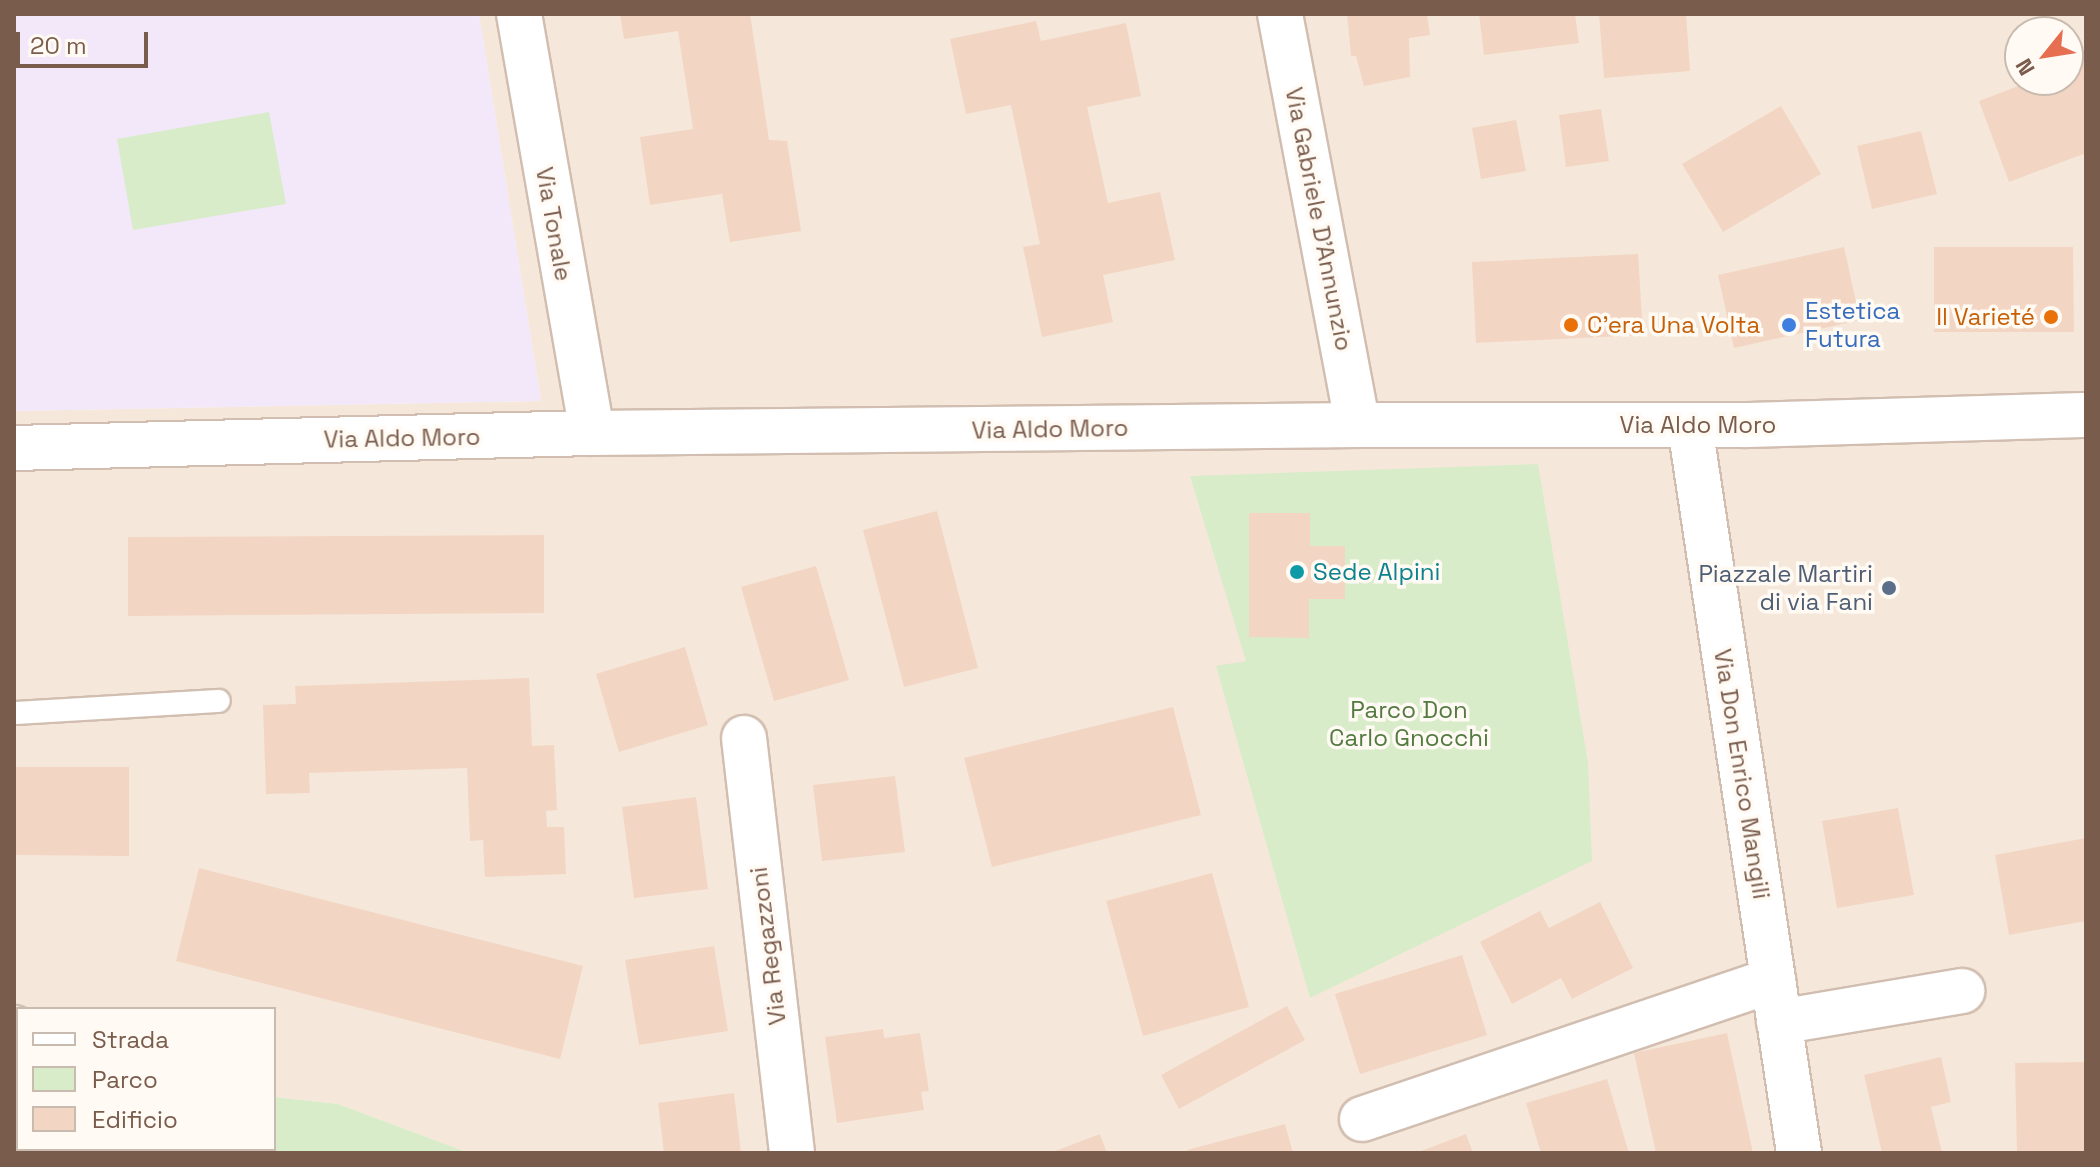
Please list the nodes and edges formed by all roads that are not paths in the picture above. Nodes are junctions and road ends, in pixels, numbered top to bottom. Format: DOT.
graph roads {
  1 [pos="519,14"];
  2 [pos="1280,14"];
  3 [pos="2086,415"];
  4 [pos="1358,425"];
  5 [pos="1690,426"];
  6 [pos="592,433"];
  7 [pos="14,448"];
  8 [pos="219,701"];
  9 [pos="14,713"];
  10 [pos="744,738"];
  11 [pos="1962,991"];
  12 [pos="1776,1001"];
  13 [pos="1362,1119"];
  14 [pos="792,1153"];
  15 [pos="1799,1153"];
  1 -- 6 [label="street, Via Tonale"];
  2 -- 4 [label="street, Via Gabriele D'Annunzio"];
  3 -- 5 [label="street, Via Aldo Moro"];
  4 -- 5 [label="street, Via Aldo Moro"];
  4 -- 6 [label="street, Via Aldo Moro"];
  5 -- 12 [label="street, Via Don Enrico Mangili"];
  6 -- 7 [label="street, Via Aldo Moro"];
  8 -- 9 [label="lane"];
  10 -- 14 [label="street, Via Regazzoni"];
  11 -- 12 [label="street"];
  12 -- 13 [label="street"];
  12 -- 15 [label="street, Via Don Enrico Mangili"];
}
